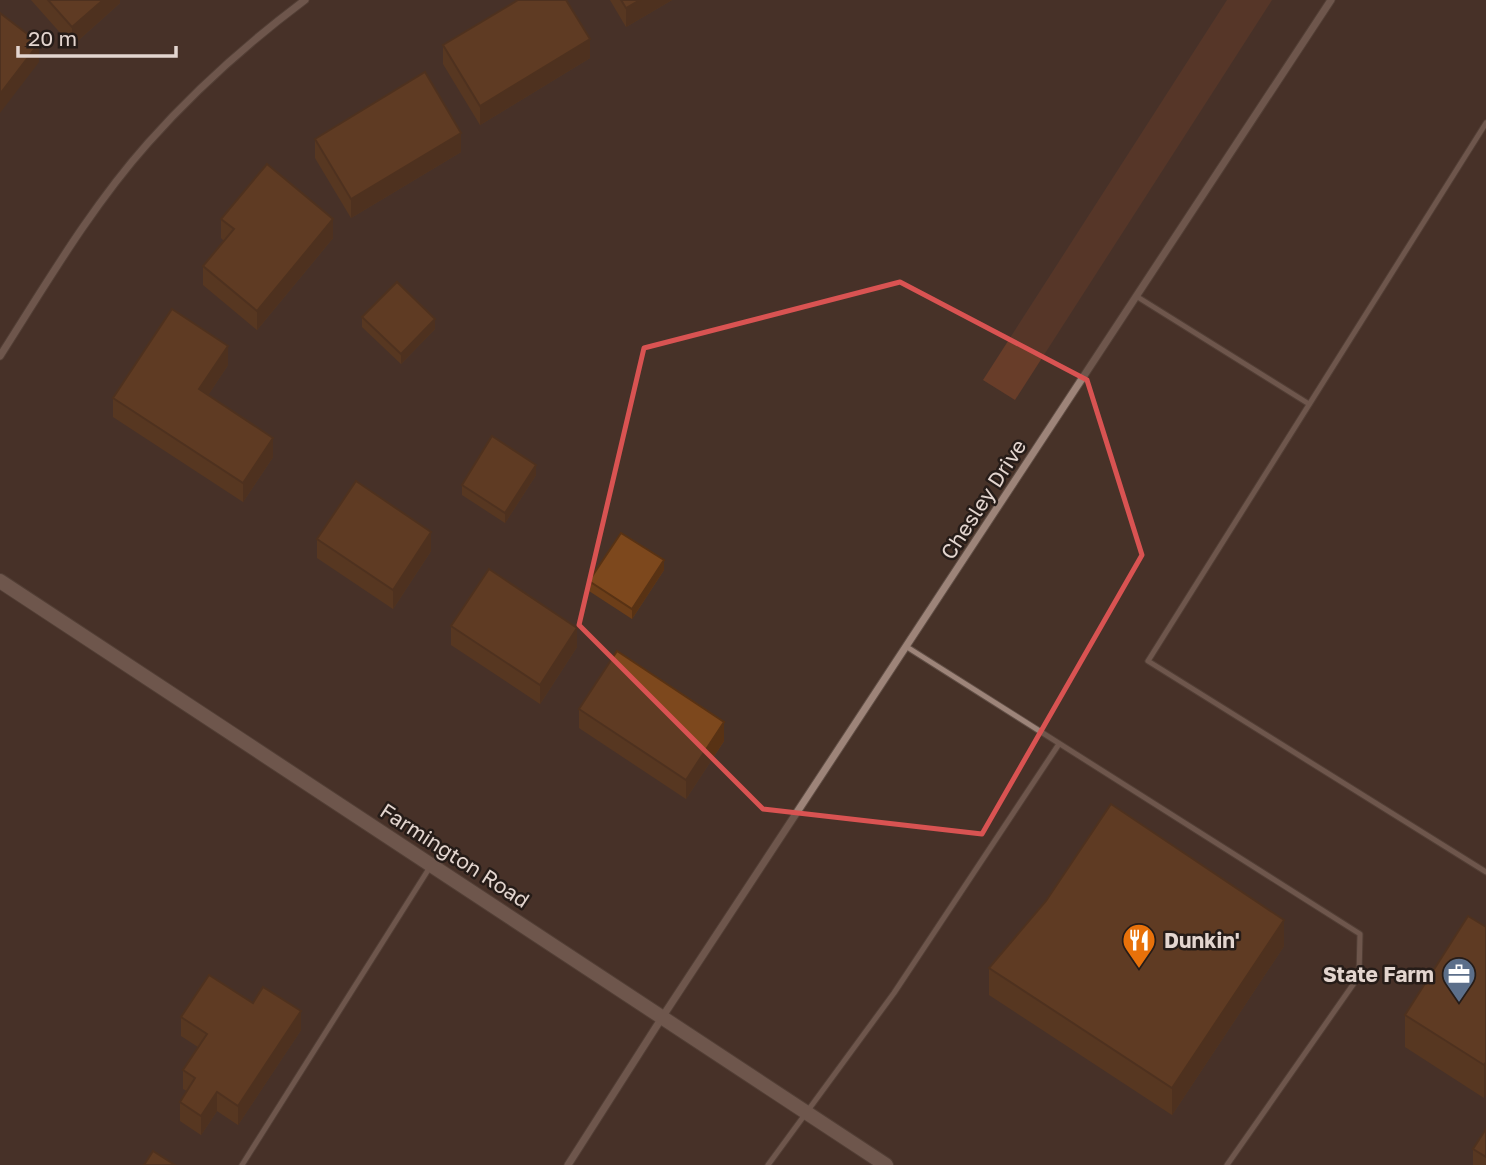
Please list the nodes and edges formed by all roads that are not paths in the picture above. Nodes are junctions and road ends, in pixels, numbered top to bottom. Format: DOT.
graph roads {
  1 [pos="305,0"];
  2 [pos="1331,0"];
  3 [pos="1486,123"];
  4 [pos="1136,296"];
  5 [pos="0,356"];
  6 [pos="1309,404"];
  7 [pos="0,581"];
  8 [pos="906,647"];
  9 [pos="1059,744"];
  10 [pos="431,865"];
  11 [pos="1486,872"];
  12 [pos="663,1016"];
  13 [pos="808,1113"];
  14 [pos="242,1165"];
  15 [pos="568,1165"];
  16 [pos="768,1165"];
  17 [pos="886,1165"];
  18 [pos="1227,1165"];
  1 -- 5 [label="street"];
  2 -- 4 [label="street, Chesley Drive"];
  3 -- 6 [label="lane"];
  4 -- 6 [label="lane"];
  4 -- 8 [label="street, Chesley Drive"];
  6 -- 11 [label="lane"];
  7 -- 10 [label="main road, Farmington Road"];
  8 -- 9 [label="lane"];
  8 -- 12 [label="street, Chesley Drive"];
  9 -- 13 [label="lane"];
  9 -- 18 [label="lane"];
  10 -- 12 [label="main road, Farmington Road"];
  10 -- 14 [label="lane"];
  12 -- 13 [label="main road, Farmington Road"];
  12 -- 15 [label="street, Chesley Drive"];
  13 -- 16 [label="lane"];
  13 -- 17 [label="main road, Farmington Road"];
}
